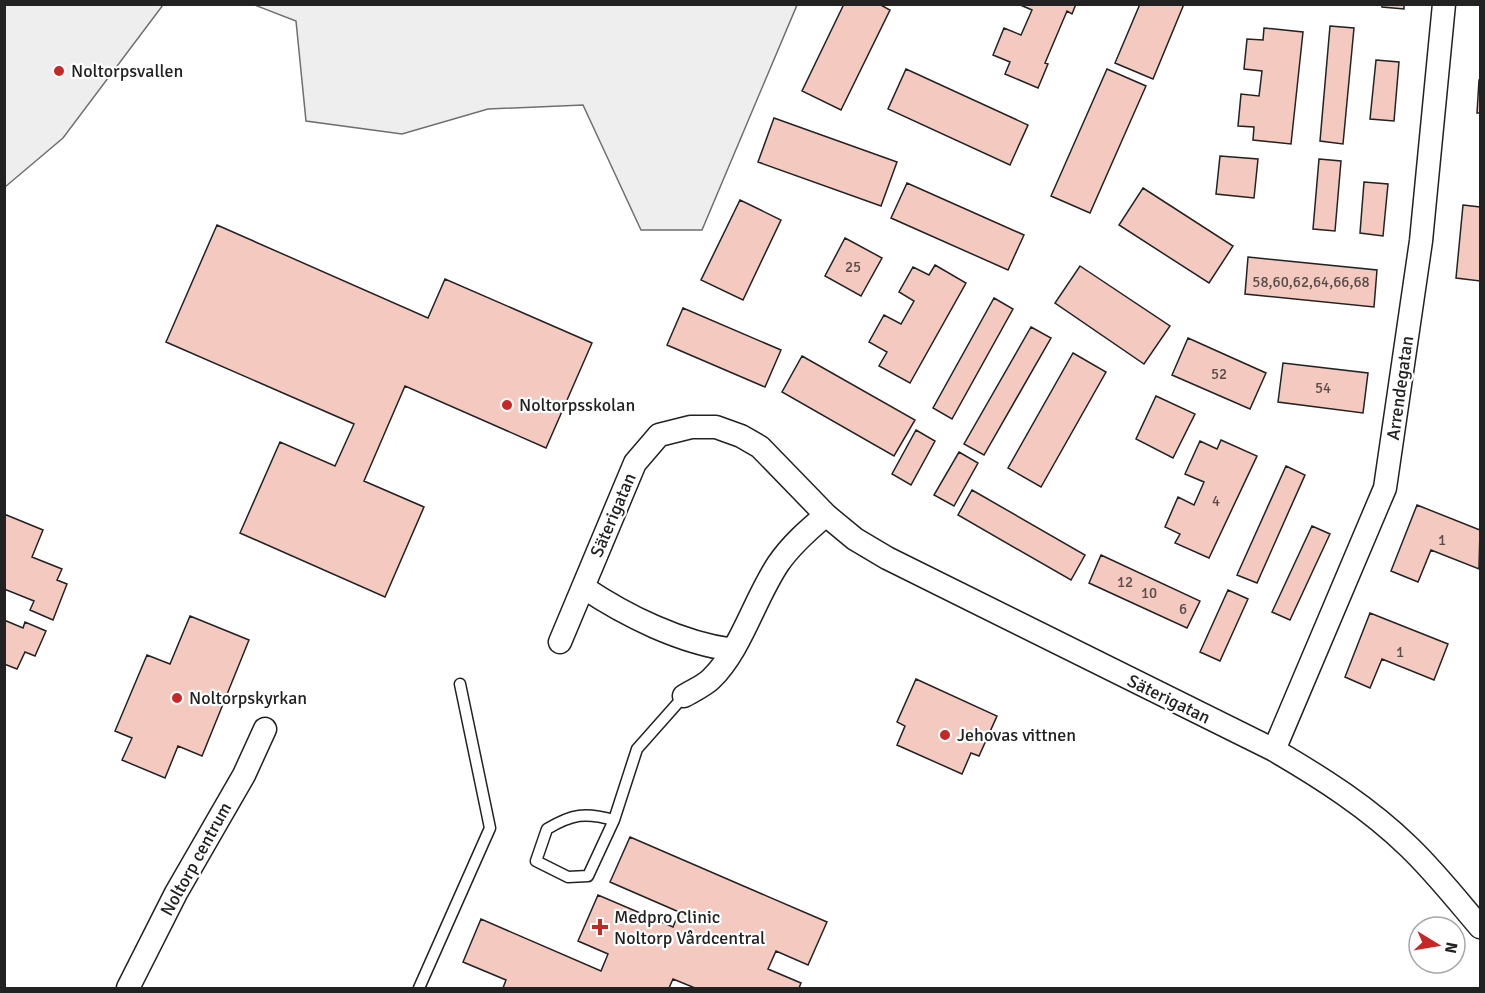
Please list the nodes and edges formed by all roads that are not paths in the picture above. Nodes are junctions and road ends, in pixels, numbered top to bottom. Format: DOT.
graph roads {
  1 [pos="1444,4"];
  2 [pos="826,515"];
  3 [pos="583,587"];
  4 [pos="560,642"];
  5 [pos="733,650"];
  6 [pos="460,684"];
  7 [pos="684,696"];
  8 [pos="265,729"];
  9 [pos="1274,750"];
  10 [pos="614,820"];
  11 [pos="1480,927"];
  12 [pos="128,988"];
  13 [pos="419,988"];
  1 -- 9 [label="street, Arrendegatan"];
  2 -- 3 [label="street, Säterigatan"];
  2 -- 5 [label="street"];
  2 -- 9 [label="street, Säterigatan"];
  3 -- 4 [label="street, Säterigatan"];
  3 -- 5 [label="street"];
  5 -- 7 [label="street"];
  6 -- 13 [label="lane"];
  7 -- 10 [label="lane"];
  8 -- 12 [label="street, Noltorp centrum"];
  9 -- 11 [label="street, Säterigatan"];
  10 -- 10 [label="lane"];
}
